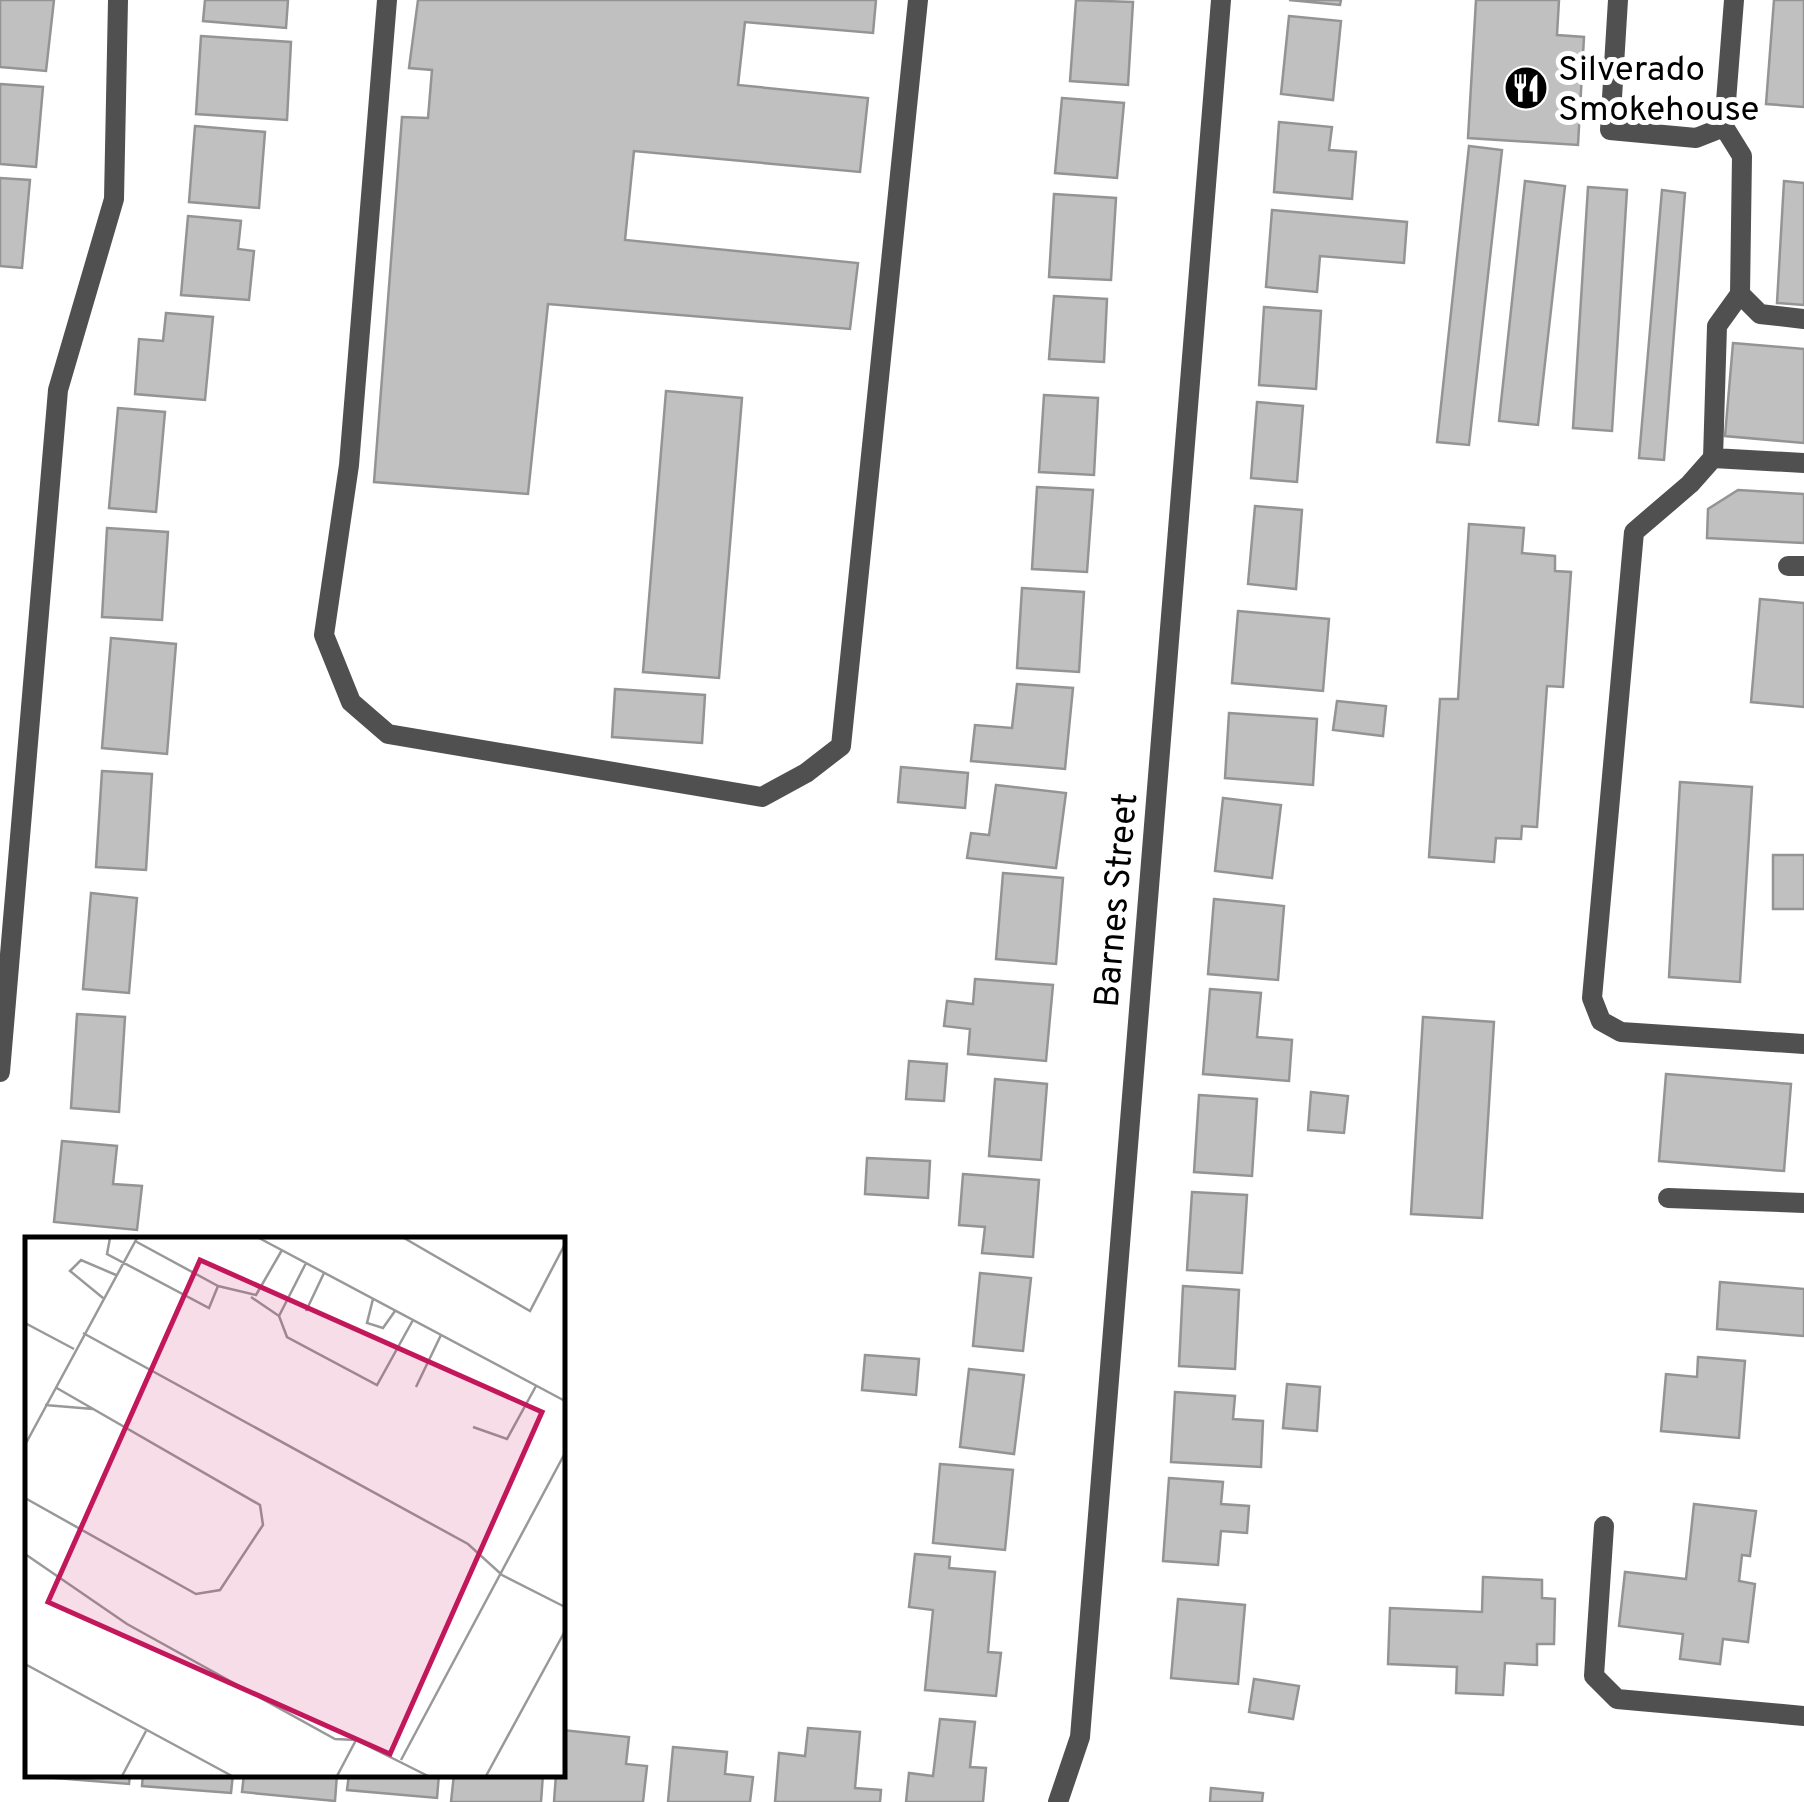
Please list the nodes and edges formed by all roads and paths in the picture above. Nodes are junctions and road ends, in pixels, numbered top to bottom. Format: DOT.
graph roads {
  1 [pos="118,0"];
  2 [pos="387,0"];
  3 [pos="918,0"];
  4 [pos="1221,0"];
  5 [pos="1618,0"];
  6 [pos="1734,0"];
  7 [pos="1724,127"];
  8 [pos="1740,294"];
  9 [pos="1804,318"];
  10 [pos="1713,458"];
  11 [pos="1804,463"];
  12 [pos="1804,1044"];
  13 [pos="0,1072"];
  14 [pos="1668,1198"];
  15 [pos="1804,1203"];
  16 [pos="1604,1526"];
  17 [pos="1804,1716"];
  18 [pos="1058,1802"];
  1 -- 13 [label="street"];
  2 -- 3 [label="street"];
  4 -- 18 [label="street, Barnes Street"];
  5 -- 7 [label="street"];
  6 -- 7 [label="street"];
  7 -- 8 [label="street"];
  8 -- 9 [label="street"];
  8 -- 10 [label="street"];
  10 -- 11 [label="street"];
  10 -- 12 [label="street"];
  14 -- 15 [label="street"];
  16 -- 17 [label="street"];
}
